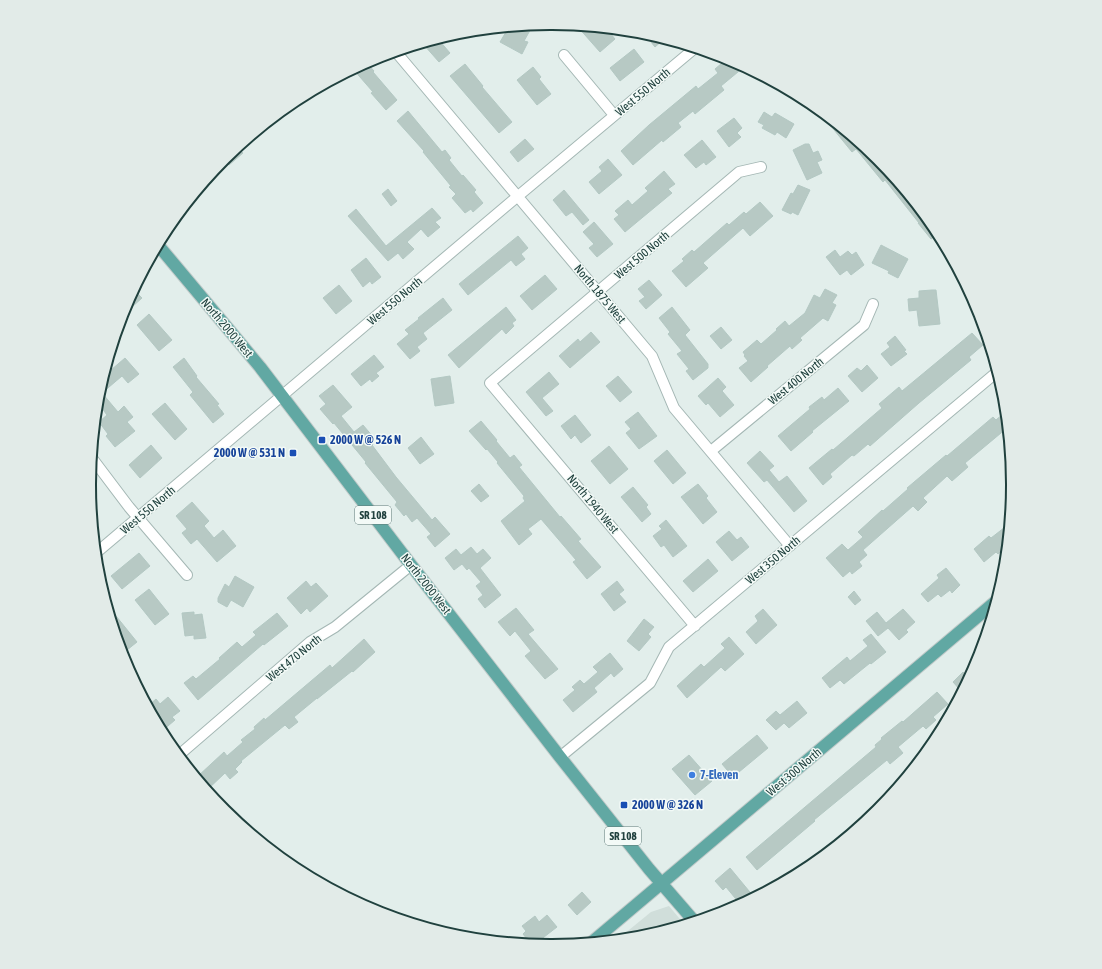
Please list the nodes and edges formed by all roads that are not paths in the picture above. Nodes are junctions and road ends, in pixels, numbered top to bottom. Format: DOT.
graph roads {
  1 [pos="690,52"];
  2 [pos="564,55"];
  3 [pos="400,56"];
  4 [pos="614,116"];
  5 [pos="761,167"];
  6 [pos="518,196"];
  7 [pos="162,250"];
  8 [pos="598,292"];
  9 [pos="873,304"];
  10 [pos="992,376"];
  11 [pos="490,383"];
  12 [pos="282,396"];
  13 [pos="711,451"];
  14 [pos="97,464"];
  15 [pos="139,518"];
  16 [pos="790,546"];
  17 [pos="101,550"];
  18 [pos="411,565"];
  19 [pos="187,575"];
  20 [pos="988,608"];
  21 [pos="695,626"];
  22 [pos="182,750"];
  23 [pos="560,757"];
  24 [pos="662,883"];
  25 [pos="691,917"];
  26 [pos="599,936"];
  1 -- 4 [label="street, West 550 North"];
  2 -- 4 [label="street"];
  3 -- 6 [label="street, North 1875 West"];
  4 -- 6 [label="street, West 550 North"];
  5 -- 8 [label="street, West 500 North"];
  6 -- 8 [label="street, North 1875 West"];
  6 -- 12 [label="street, West 550 North"];
  7 -- 12 [label="main road, North 2000 West / SR 108"];
  8 -- 11 [label="street, West 500 North"];
  8 -- 13 [label="street, North 1875 West"];
  9 -- 13 [label="street, West 400 North"];
  10 -- 16 [label="street, West 350 North"];
  11 -- 21 [label="street, North 1940 West"];
  12 -- 15 [label="street, West 550 North"];
  12 -- 18 [label="main road, North 2000 West / SR 108"];
  13 -- 16 [label="street, North 1875 West"];
  14 -- 15 [label="street"];
  15 -- 17 [label="street, West 550 North"];
  15 -- 19 [label="street"];
  16 -- 21 [label="street, West 350 North"];
  18 -- 22 [label="street, West 470 North"];
  18 -- 23 [label="main road, North 2000 West / SR 108"];
  20 -- 24 [label="main road, West 300 North"];
  21 -- 23 [label="street, West 350 North"];
  23 -- 24 [label="main road, North 2000 West / SR 108"];
  24 -- 25 [label="main road, North 2000 West / SR 108"];
  24 -- 26 [label="main road, West 300 North"];
}
